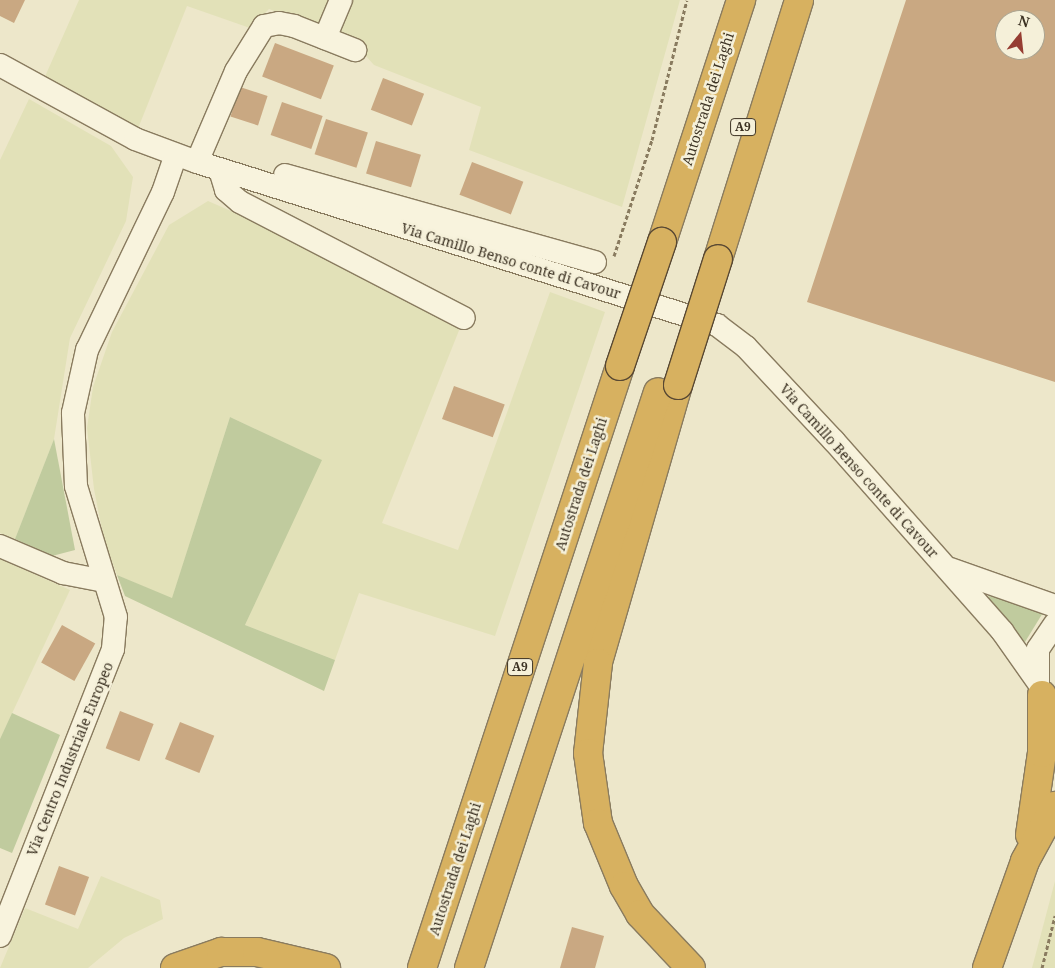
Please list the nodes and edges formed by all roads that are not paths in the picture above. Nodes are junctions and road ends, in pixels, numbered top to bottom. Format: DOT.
graph roads {
  1 [pos="341,0"];
  2 [pos="741,0"];
  3 [pos="784,0"];
  4 [pos="799,0"];
  5 [pos="325,38"];
  6 [pos="355,50"];
  7 [pos="0,65"];
  8 [pos="186,158"];
  9 [pos="228,173"];
  10 [pos="710,256"];
  11 [pos="595,262"];
  12 [pos="464,318"];
  13 [pos="670,383"];
  14 [pos="569,518"];
  15 [pos="0,546"];
  16 [pos="946,567"];
  17 [pos="104,582"];
  18 [pos="1055,606"];
  19 [pos="1055,624"];
  20 [pos="1045,696"];
  21 [pos="1055,806"];
  22 [pos="1025,861"];
  23 [pos="0,936"];
  24 [pos="984,967"];
  25 [pos="175,968"];
  26 [pos="326,968"];
  27 [pos="404,968"];
  28 [pos="422,968"];
  29 [pos="469,968"];
  30 [pos="691,968"];
  1 -- 5 [label="street"];
  2 -- 14 [label="highway, Autostrada dei Laghi / A9, bridge"];
  3 -- 10 [label="highway, A9"];
  4 -- 10 [label="highway"];
  5 -- 6 [label="street, Via Centro Industriale Europeo"];
  5 -- 8 [label="street, Via Centro Industriale Europeo"];
  7 -- 8 [label="street, Via Camillo Benso conte di Cavour"];
  8 -- 9 [label="street, Via Camillo Benso conte di Cavour"];
  8 -- 17 [label="street, Via Centro Industriale Europeo"];
  9 -- 11 [label="street"];
  9 -- 12 [label="street"];
  9 -- 16 [label="street, Via Camillo Benso conte di Cavour"];
  10 -- 13 [label="highway, A9"];
  13 -- 29 [label="highway, A9"];
  13 -- 30 [label="highway"];
  14 -- 27 [label="highway"];
  14 -- 28 [label="highway, Autostrada dei Laghi / A9"];
  15 -- 17 [label="street"];
  16 -- 18 [label="street, Via Camillo Benso conte di Cavour"];
  16 -- 20 [label="street, Via Camillo Benso conte di Cavour"];
  17 -- 23 [label="street, Via Centro Industriale Europeo"];
  19 -- 20 [label="street"];
  20 -- 22 [label="highway"];
  21 -- 22 [label="highway"];
  22 -- 24 [label="highway"];
  25 -- 26 [label="highway"];
}
